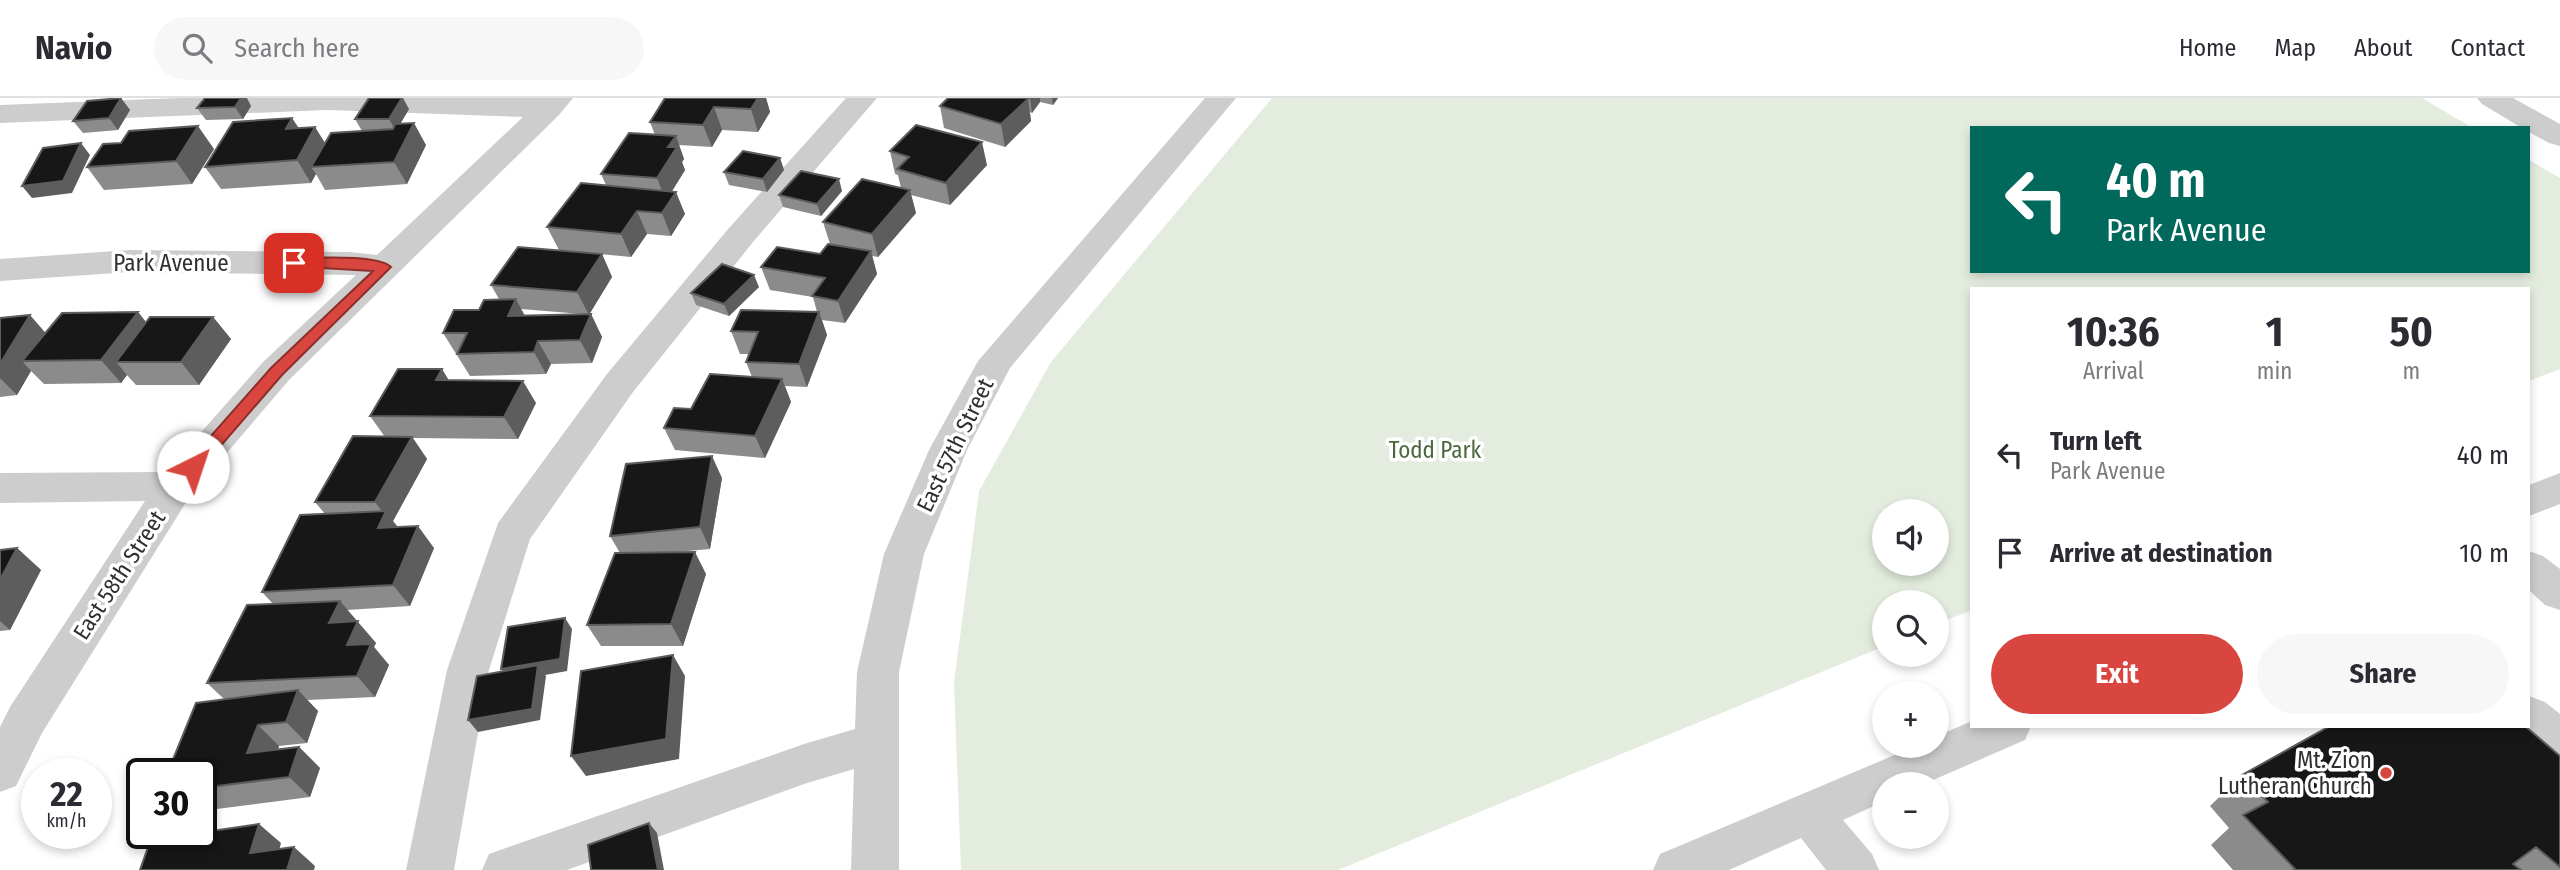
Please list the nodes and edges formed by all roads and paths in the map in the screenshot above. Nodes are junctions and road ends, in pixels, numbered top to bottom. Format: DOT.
graph roads {
  1 [pos="862,98"];
  2 [pos="1221,98"];
  3 [pos="2492,98"];
  4 [pos="554,104"];
  5 [pos="0,114"];
  6 [pos="2560,137"];
  7 [pos="384,267"];
  8 [pos="0,270"];
  9 [pos="176,486"];
  10 [pos="0,488"];
  11 [pos="2560,488"];
  12 [pos="2530,501"];
  13 [pos="2530,568"];
  14 [pos="2560,593"];
  15 [pos="2530,716"];
  16 [pos="2005,728"];
  17 [pos="2560,740"];
  18 [pos="875,743"];
  19 [pos="0,771"];
  20 [pos="1810,813"];
  21 [pos="430,870"];
  22 [pos="506,870"];
  23 [pos="875,870"];
  24 [pos="1677,870"];
  25 [pos="1855,870"];
  1 -- 21 [label="street"];
  2 -- 18 [label="street, East 57th Street"];
  3 -- 6 [label="street"];
  4 -- 5 [label="street"];
  4 -- 7 [label="street, East 58th Street"];
  7 -- 8 [label="street, Park Avenue"];
  7 -- 9 [label="street, East 58th Street"];
  9 -- 10 [label="street"];
  9 -- 19 [label="street, East 58th Street"];
  11 -- 12 [label="street"];
  13 -- 14 [label="street"];
  15 -- 17 [label="street"];
  16 -- 20 [label="street"];
  18 -- 22 [label="street"];
  18 -- 23 [label="street, East 57th Street"];
  20 -- 24 [label="street"];
  20 -- 25 [label="street"];
}
